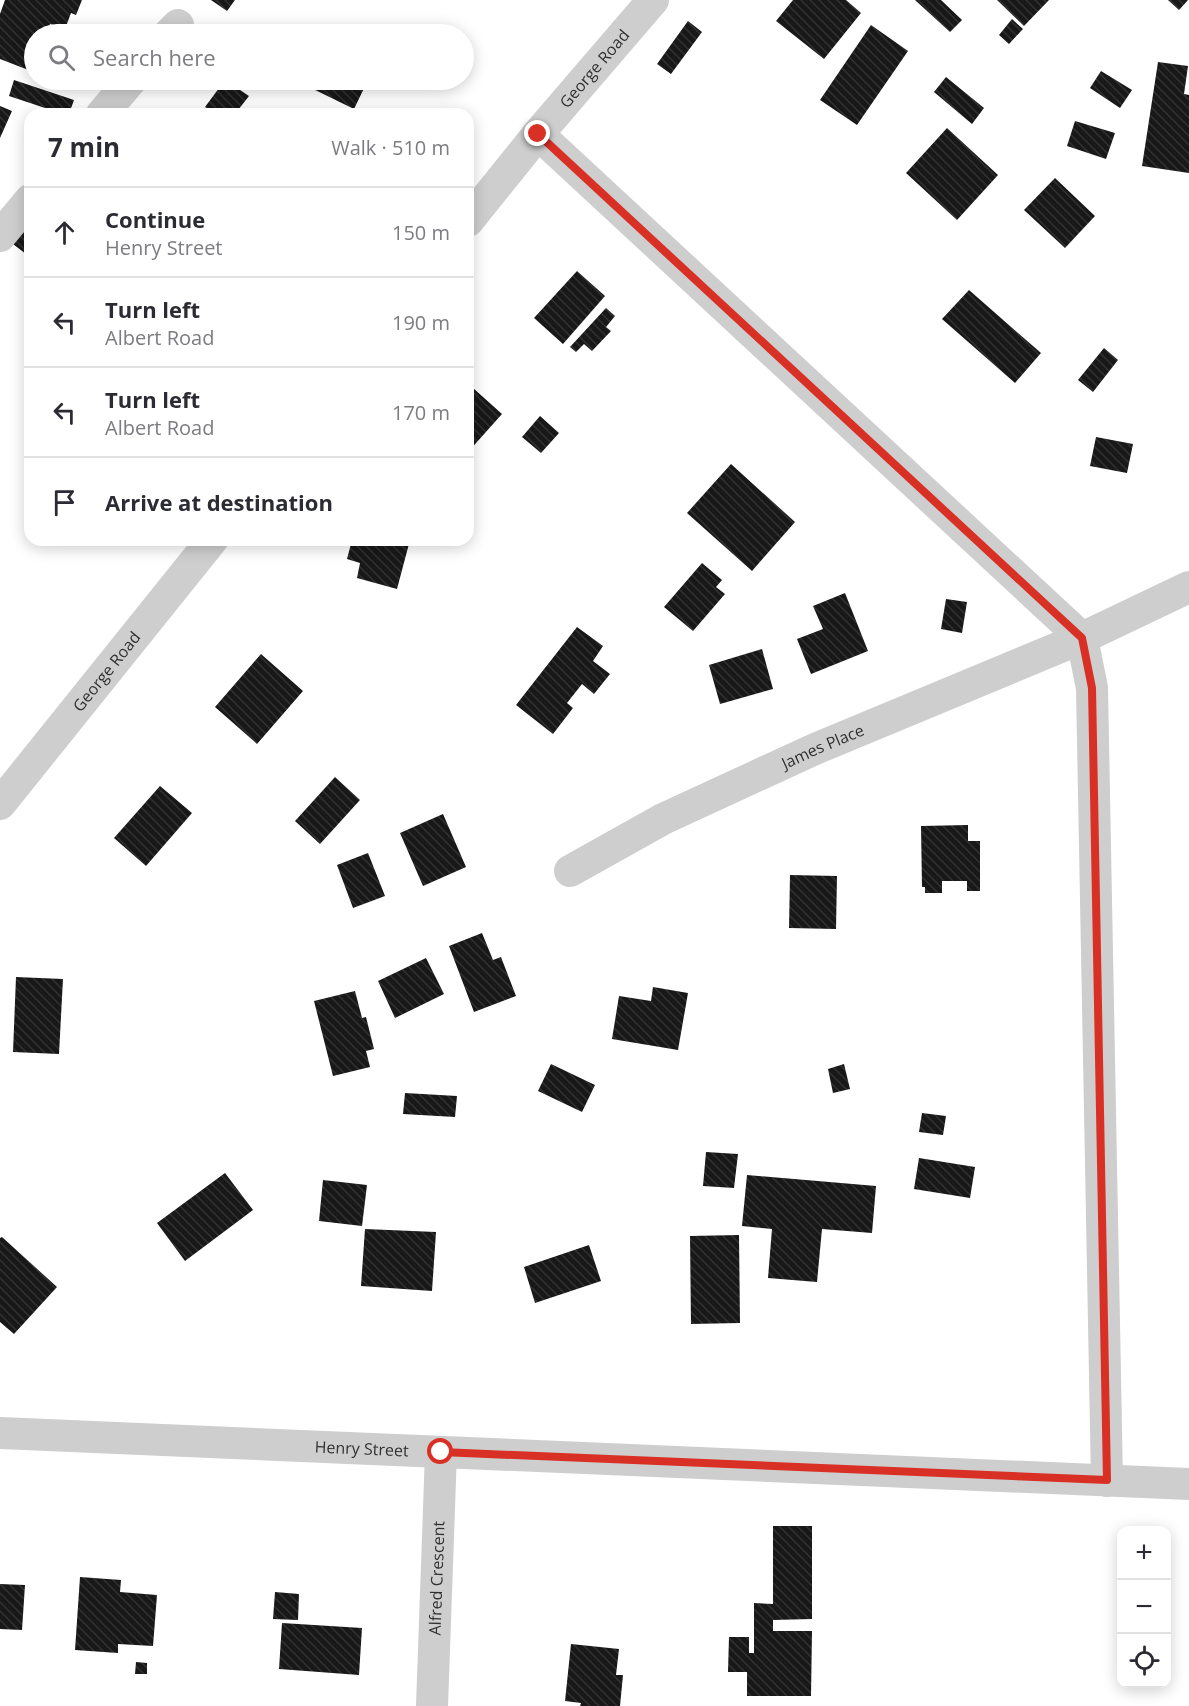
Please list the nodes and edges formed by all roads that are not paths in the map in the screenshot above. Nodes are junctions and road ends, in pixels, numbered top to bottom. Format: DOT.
graph roads {
  1 [pos="653,0"];
  2 [pos="122,90"];
  3 [pos="107,108"];
  4 [pos="538,134"];
  5 [pos="24,207"];
  6 [pos="474,214"];
  7 [pos="0,236"];
  8 [pos="207,546"];
  9 [pos="1189,587"];
  10 [pos="1082,638"];
  11 [pos="0,804"];
  12 [pos="570,870"];
  13 [pos="0,1433"];
  14 [pos="441,1452"];
  15 [pos="1107,1480"];
  16 [pos="1189,1484"];
  17 [pos="432,1706"];
  1 -- 4 [label="street, George Road"];
  2 -- 3 [label="street"];
  4 -- 6 [label="street, George Road"];
  4 -- 10 [label="street"];
  5 -- 7 [label="street"];
  8 -- 11 [label="street, George Road"];
  9 -- 10 [label="street, James Place"];
  10 -- 12 [label="street, James Place"];
  10 -- 15 [label="street"];
  13 -- 14 [label="street, Henry Street"];
  14 -- 15 [label="street, Henry Street"];
  14 -- 17 [label="street, Alfred Crescent"];
  15 -- 16 [label="street, Henry Street"];
}
